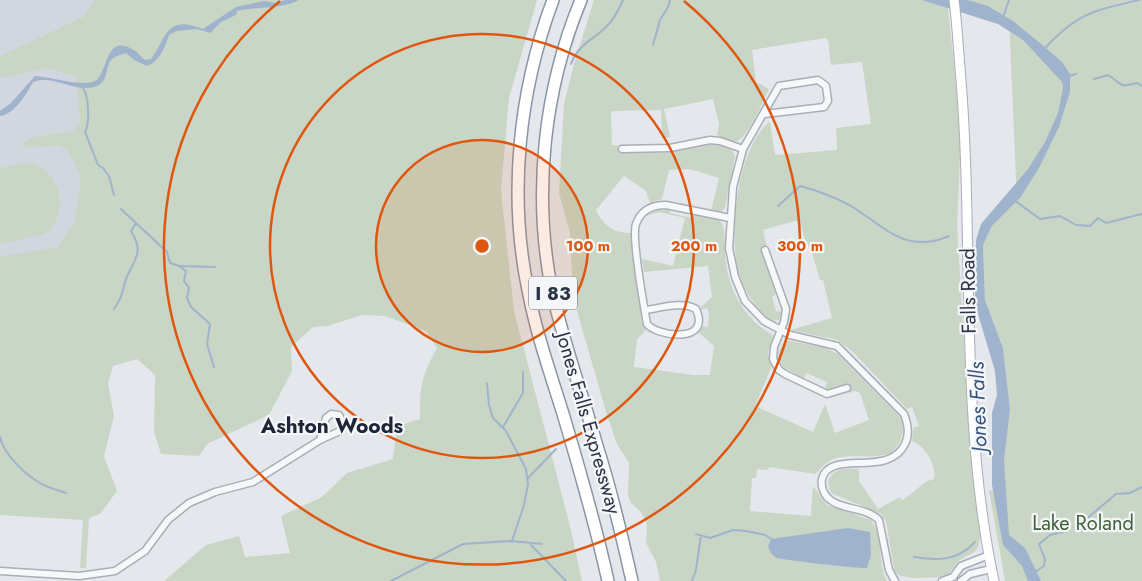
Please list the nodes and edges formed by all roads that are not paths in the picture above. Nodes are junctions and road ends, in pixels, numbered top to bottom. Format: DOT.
graph roads {
  1 [pos="553,0"];
  2 [pos="581,0"];
  3 [pos="954,0"];
  4 [pos="765,114"];
  5 [pos="622,149"];
  6 [pos="743,149"];
  7 [pos="730,218"];
  8 [pos="765,250"];
  9 [pos="645,310"];
  10 [pos="780,332"];
  11 [pos="847,388"];
  12 [pos="320,440"];
  13 [pos="989,555"];
  14 [pos="991,569"];
  15 [pos="0,571"];
  16 [pos="24,572"];
  17 [pos="24,581"];
  18 [pos="608,581"];
  19 [pos="632,581"];
  20 [pos="895,581"];
  21 [pos="942,581"];
  22 [pos="961,581"];
  23 [pos="994,581"];
  1 -- 18 [label="highway, Jones Falls Expressway / I 83"];
  2 -- 19 [label="highway, Jones Falls Expressway / I 83"];
  3 -- 13 [label="main road, Falls Road"];
  4 -- 4 [label="street"];
  4 -- 6 [label="street"];
  5 -- 6 [label="street"];
  6 -- 7 [label="street"];
  7 -- 9 [label="street"];
  7 -- 10 [label="street"];
  8 -- 10 [label="street"];
  9 -- 9 [label="street"];
  10 -- 11 [label="street"];
  10 -- 20 [label="street"];
  12 -- 16 [label="street"];
  13 -- 14 [label="main road, Falls Road"];
  13 -- 21 [label="street"];
  14 -- 22 [label="street"];
  14 -- 23 [label="main road, Falls Road"];
  15 -- 16 [label="street"];
  16 -- 17 [label="street"];
}
